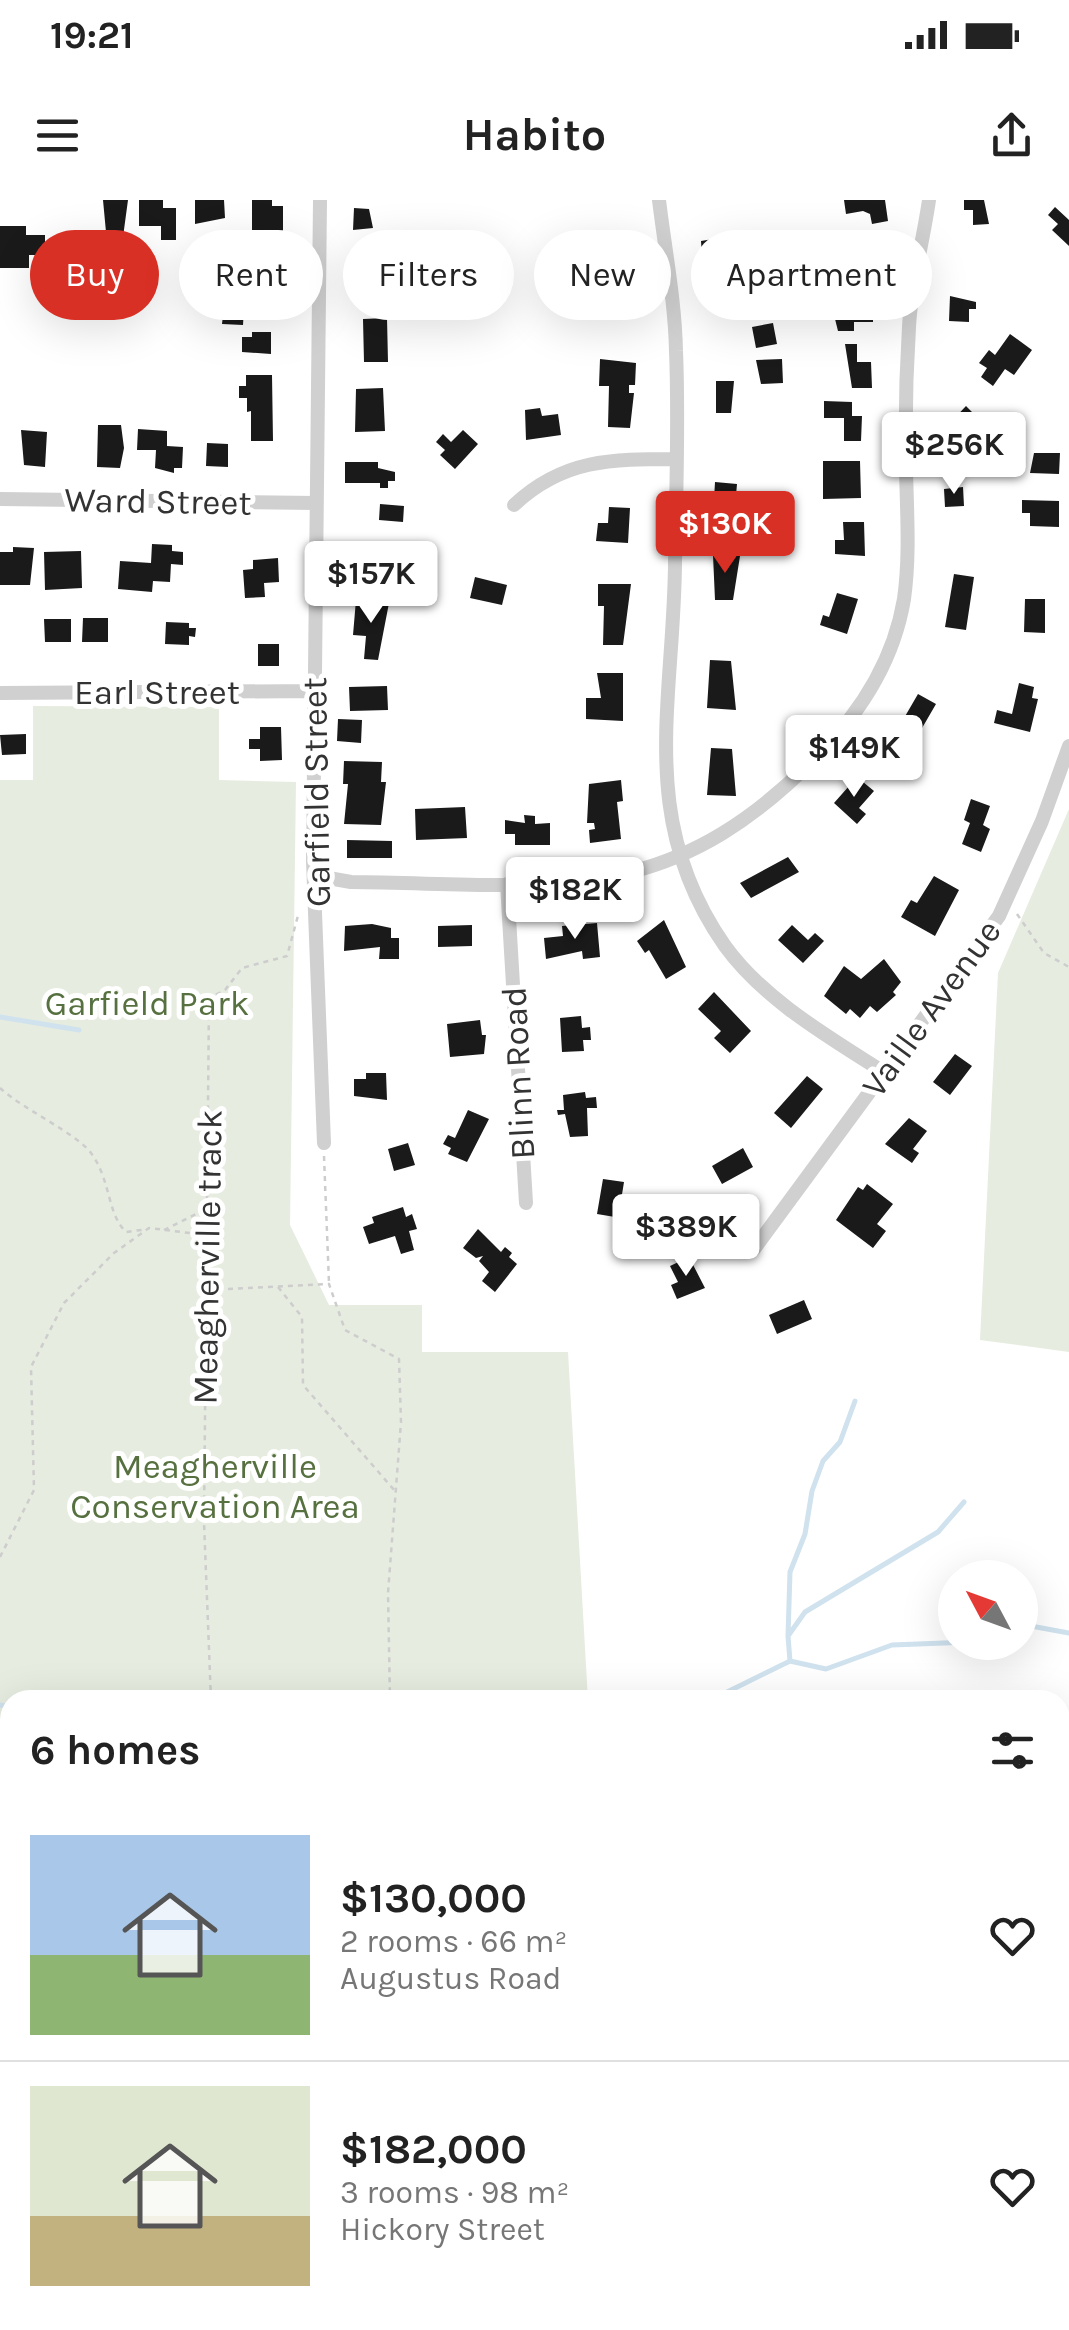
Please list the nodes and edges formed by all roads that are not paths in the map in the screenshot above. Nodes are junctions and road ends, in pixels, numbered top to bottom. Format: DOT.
graph roads {
  1 [pos="320,200"];
  2 [pos="659,200"];
  3 [pos="929,200"];
  4 [pos="676,459"];
  5 [pos="0,499"];
  6 [pos="316,503"];
  7 [pos="514,505"];
  8 [pos="314,691"];
  9 [pos="0,693"];
  10 [pos="1069,746"];
  11 [pos="682,855"];
  12 [pos="317,876"];
  13 [pos="507,884"];
  14 [pos="885,1072"];
  15 [pos="324,1143"];
  16 [pos="526,1203"];
  17 [pos="754,1249"];
  1 -- 6 [label="street, Garfield Street"];
  2 -- 4 [label="street"];
  3 -- 11 [label="street"];
  4 -- 7 [label="street"];
  4 -- 11 [label="street"];
  5 -- 6 [label="street, Ward Street"];
  6 -- 8 [label="street, Garfield Street"];
  8 -- 9 [label="street, Earl Street"];
  8 -- 12 [label="street, Garfield Street"];
  10 -- 14 [label="street, Vaille Avenue"];
  11 -- 13 [label="street"];
  11 -- 14 [label="street"];
  12 -- 13 [label="street"];
  12 -- 15 [label="street, Garfield Street"];
  13 -- 16 [label="street, Blinn Road"];
  14 -- 17 [label="street, Vaille Avenue"];
}
